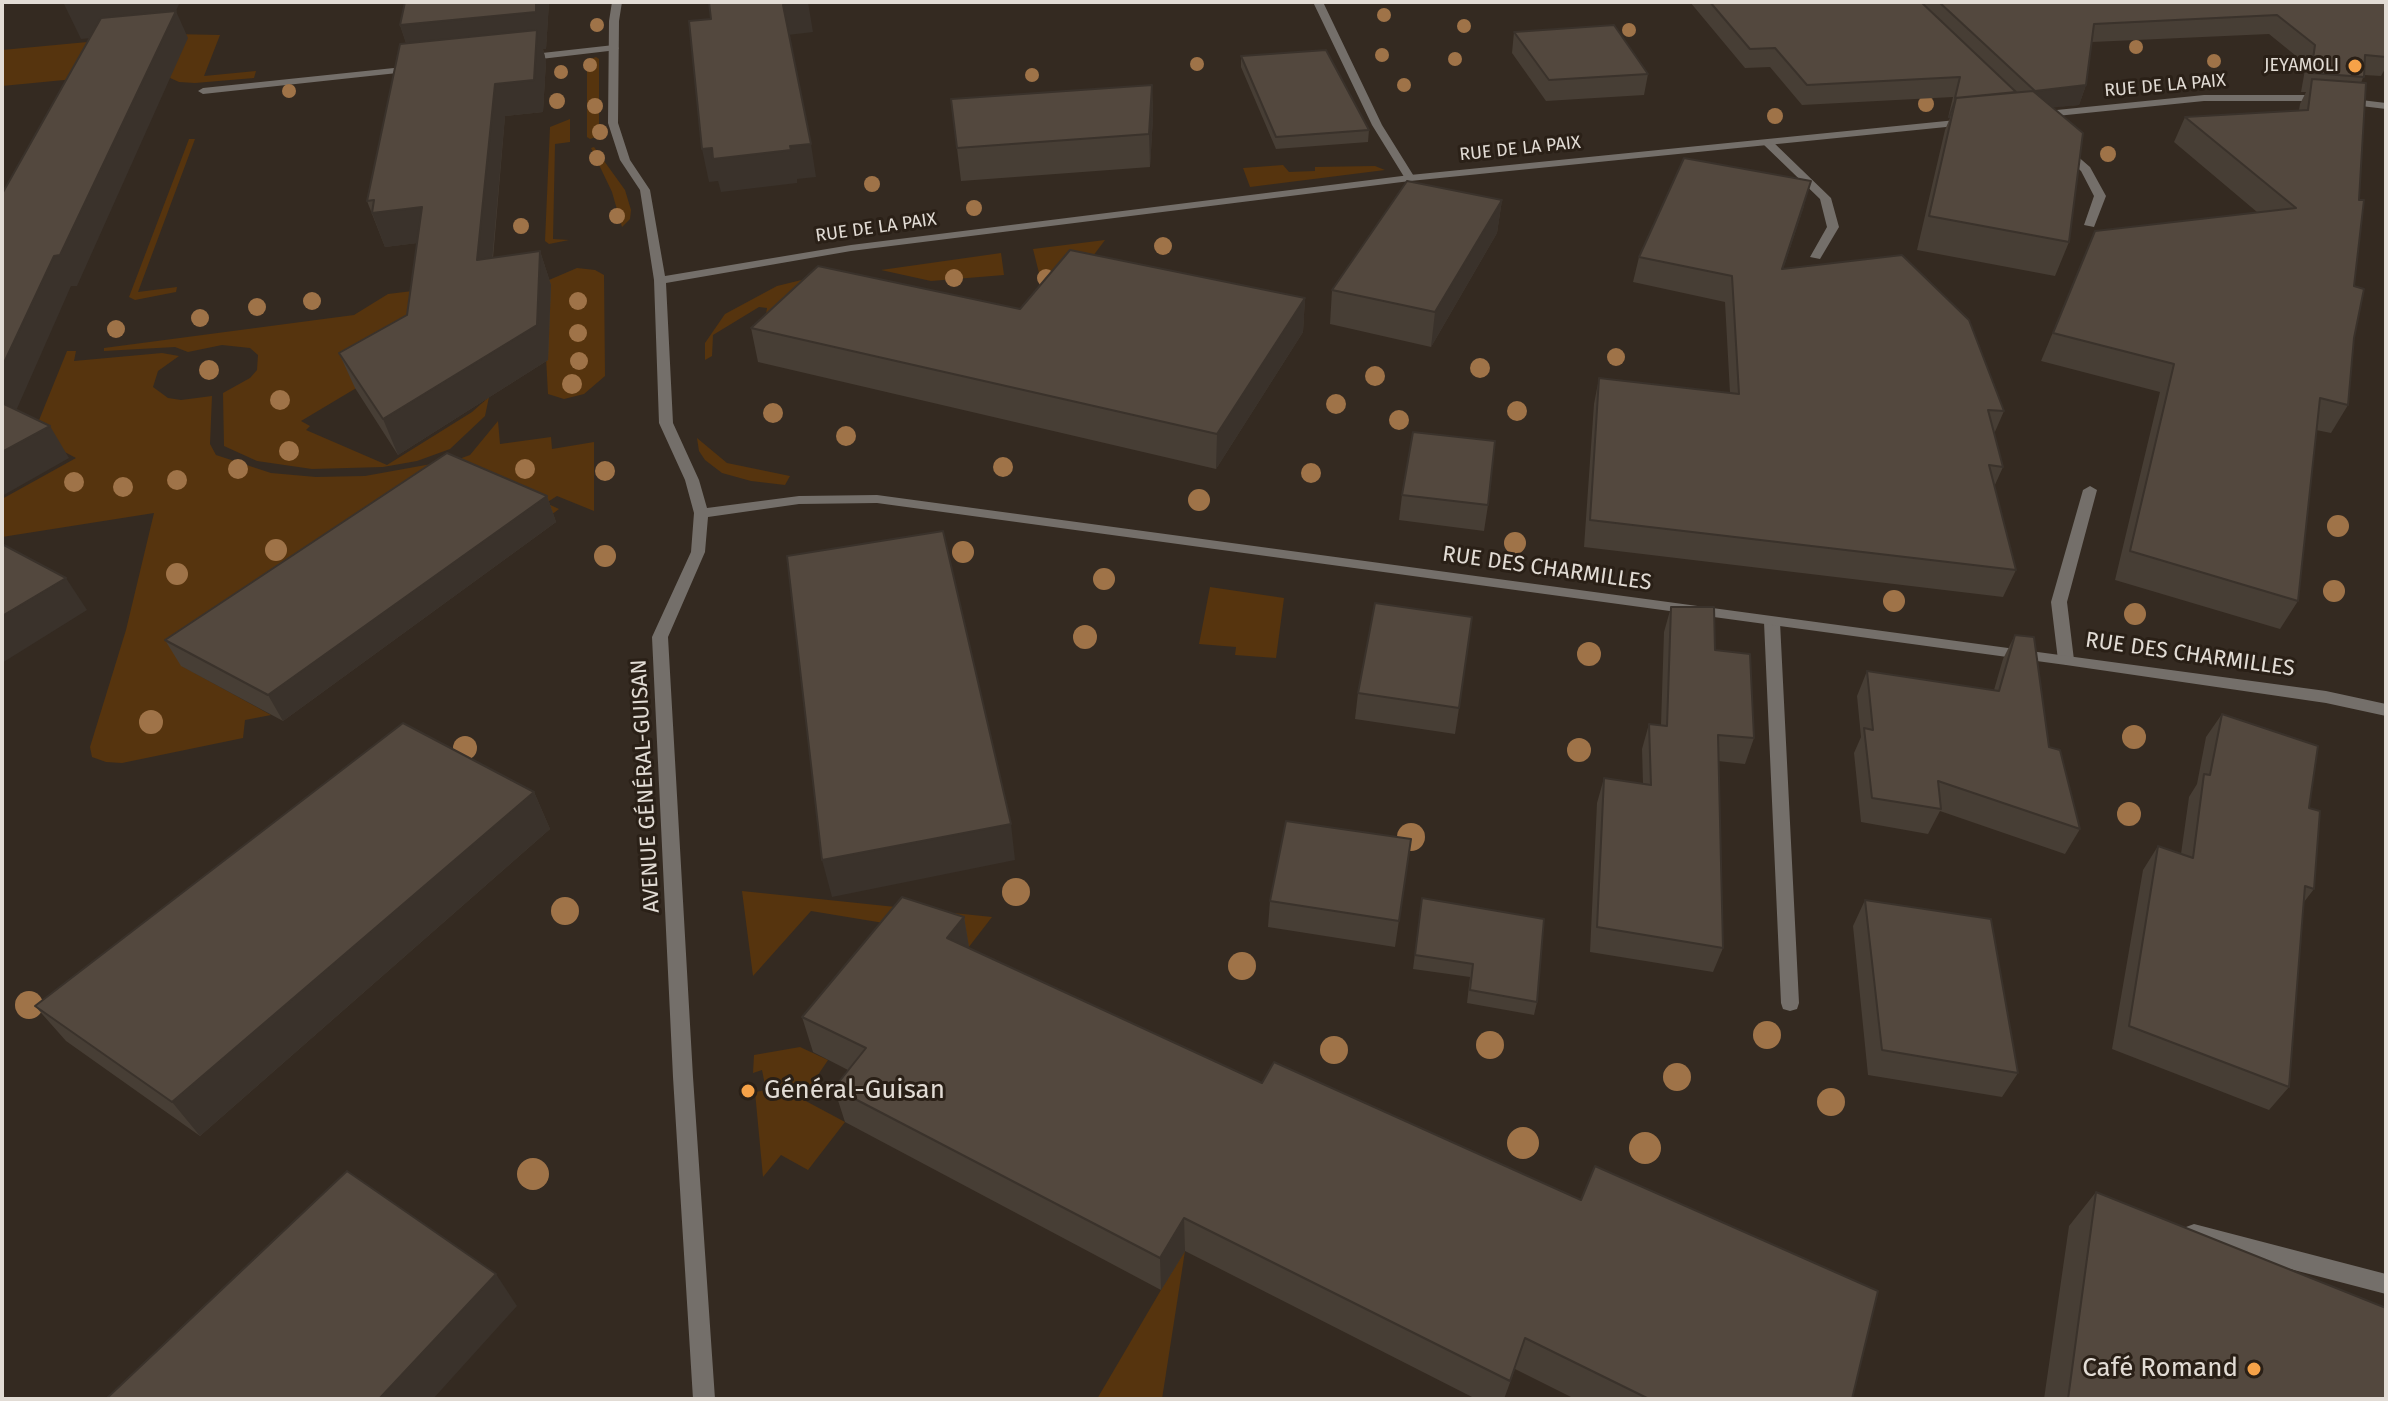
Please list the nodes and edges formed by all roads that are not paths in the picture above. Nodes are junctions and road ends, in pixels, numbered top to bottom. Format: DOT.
graph roads {
  1 [pos="617,2"];
  2 [pos="1318,2"];
  3 [pos="614,48"];
  4 [pos="519,58"];
  5 [pos="424,68"];
  6 [pos="203,91"];
  7 [pos="2386,106"];
  8 [pos="1982,121"];
  9 [pos="2040,129"];
  10 [pos="2051,139"];
  11 [pos="1767,142"];
  12 [pos="1410,178"];
  13 [pos="2090,225"];
  14 [pos="1816,257"];
  15 [pos="660,280"];
  16 [pos="2090,490"];
  17 [pos="701,513"];
  18 [pos="1772,622"];
  19 [pos="2066,660"];
  20 [pos="2386,710"];
  21 [pos="1790,1003"];
  22 [pos="2178,1230"];
  23 [pos="2386,1284"];
  24 [pos="704,1399"];
  1 -- 3 [label="street, AVENUE GÉNÉRAL-GUISAN"];
  2 -- 12 [label="street"];
  3 -- 4 [label="street"];
  3 -- 15 [label="street, AVENUE GÉNÉRAL-GUISAN"];
  5 -- 6 [label="street"];
  7 -- 9 [label="street, RUE DE LA PAIX"];
  8 -- 11 [label="street, RUE DE LA PAIX"];
  10 -- 13 [label="street"];
  11 -- 12 [label="street, RUE DE LA PAIX"];
  11 -- 14 [label="street"];
  12 -- 15 [label="street, RUE DE LA PAIX"];
  15 -- 17 [label="street, AVENUE GÉNÉRAL-GUISAN"];
  16 -- 19 [label="street"];
  17 -- 18 [label="street, RUE DES CHARMILLES"];
  17 -- 24 [label="street, AVENUE GÉNÉRAL-GUISAN"];
  18 -- 19 [label="street, RUE DES CHARMILLES"];
  18 -- 21 [label="street"];
  19 -- 20 [label="street, RUE DES CHARMILLES"];
  22 -- 23 [label="street"];
}
